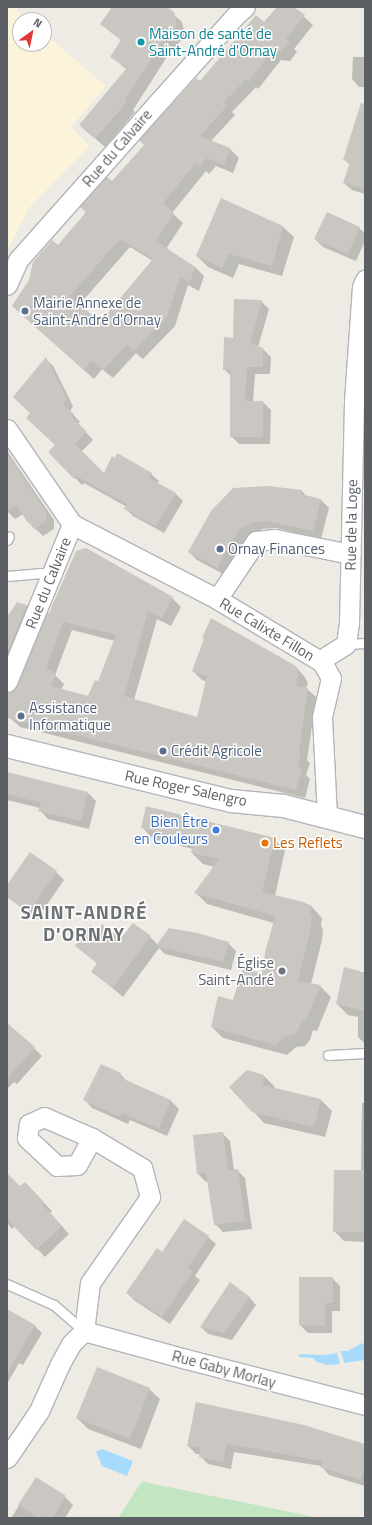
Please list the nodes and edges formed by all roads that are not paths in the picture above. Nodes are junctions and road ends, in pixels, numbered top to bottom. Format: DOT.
graph roads {
  1 [pos="235,10"];
  2 [pos="365,280"];
  3 [pos="7,285"];
  4 [pos="7,429"];
  5 [pos="72,524"];
  6 [pos="351,554"];
  7 [pos="51,574"];
  8 [pos="7,576"];
  9 [pos="217,599"];
  10 [pos="346,644"];
  11 [pos="365,644"];
  12 [pos="322,662"];
  13 [pos="7,682"];
  14 [pos="7,746"];
  15 [pos="327,817"];
  16 [pos="365,827"];
  17 [pos="365,1053"];
  18 [pos="328,1055"];
  19 [pos="92,1138"];
  20 [pos="7,1284"];
  21 [pos="84,1331"];
  22 [pos="365,1405"];
  23 [pos="7,1458"];
  1 -- 3 [label="street, Rue du Calvaire"];
  2 -- 6 [label="street, Rue de la Loge"];
  4 -- 5 [label="street, Rue du Calvaire"];
  5 -- 7 [label="street, Rue du Calvaire"];
  5 -- 9 [label="street, Rue Calixte Fillon"];
  6 -- 9 [label="street"];
  6 -- 10 [label="street, Rue de la Loge"];
  7 -- 8 [label="lane"];
  7 -- 13 [label="street, Rue du Calvaire"];
  9 -- 12 [label="street, Rue Calixte Fillon"];
  10 -- 11 [label="lane"];
  10 -- 12 [label="street"];
  12 -- 15 [label="street, Rue Calixte Fillon"];
  14 -- 15 [label="main road, Rue Roger Salengro"];
  15 -- 16 [label="main road, Rue Roger Salengro"];
  17 -- 18 [label="lane"];
  19 -- 21 [label="street"];
  20 -- 21 [label="lane"];
  21 -- 22 [label="street, Rue Gaby Morlay"];
  21 -- 23 [label="street"];
}
